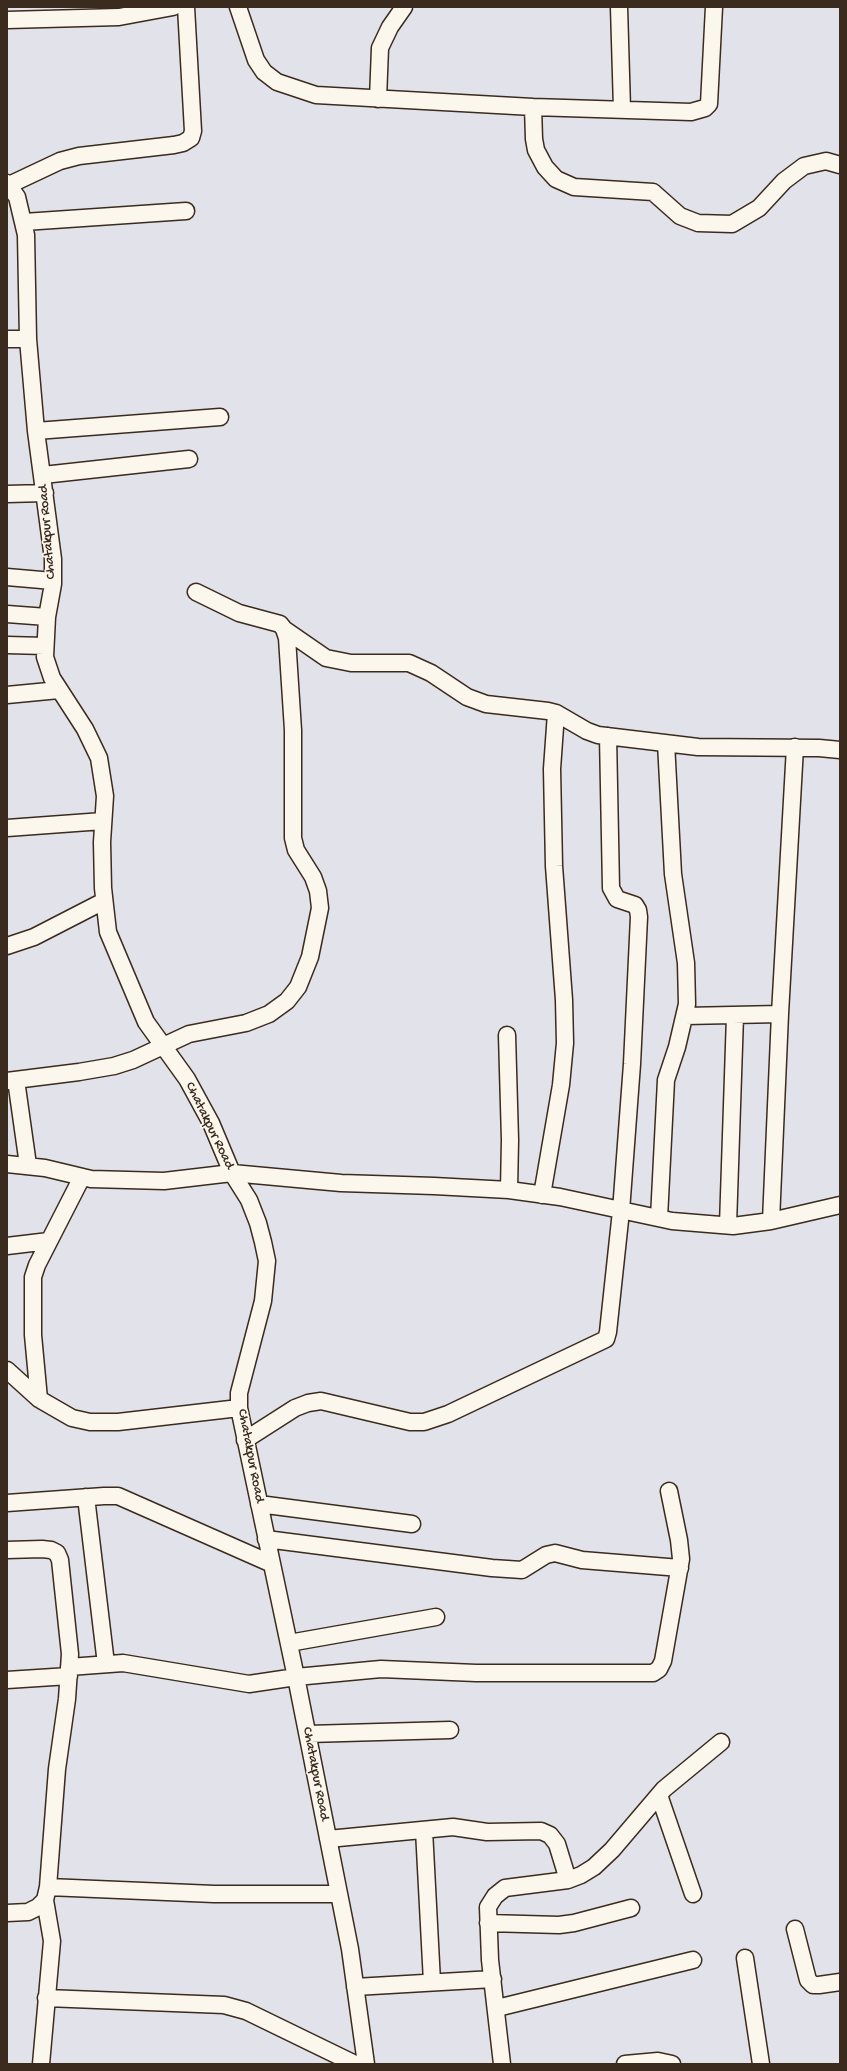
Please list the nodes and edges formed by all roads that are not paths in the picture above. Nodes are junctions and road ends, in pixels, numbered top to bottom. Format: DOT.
graph roads {
  1 [pos="174,7"];
  2 [pos="186,7"];
  3 [pos="238,7"];
  4 [pos="404,7"];
  5 [pos="619,7"];
  6 [pos="714,7"];
  7 [pos="7,20"];
  8 [pos="378,99"];
  9 [pos="533,107"];
  10 [pos="622,109"];
  11 [pos="840,164"];
  12 [pos="8,184"];
  13 [pos="186,212"];
  14 [pos="24,222"];
  15 [pos="7,339"];
  16 [pos="28,339"];
  17 [pos="220,417"];
  18 [pos="36,431"];
  19 [pos="189,459"];
  20 [pos="43,475"];
  21 [pos="45,493"];
  22 [pos="7,494"];
  23 [pos="7,577"];
  24 [pos="53,580"];
  25 [pos="196,592"];
  26 [pos="7,614"];
  27 [pos="47,617"];
  28 [pos="284,629"];
  29 [pos="7,646"];
  30 [pos="45,646"];
  31 [pos="58,690"];
  32 [pos="7,695"];
  33 [pos="556,713"];
  34 [pos="608,736"];
  35 [pos="666,743"];
  36 [pos="795,748"];
  37 [pos="840,750"];
  38 [pos="103,820"];
  39 [pos="7,828"];
  40 [pos="104,901"];
  41 [pos="7,946"];
  42 [pos="780,1014"];
  43 [pos="685,1016"];
  44 [pos="736,1016"];
  45 [pos="507,1034"];
  46 [pos="164,1047"];
  47 [pos="12,1080"];
  48 [pos="7,1164"];
  49 [pos="28,1165"];
  50 [pos="232,1173"];
  51 [pos="82,1177"];
  52 [pos="509,1190"];
  53 [pos="542,1195"];
  54 [pos="840,1206"];
  55 [pos="621,1211"];
  56 [pos="659,1218"];
  57 [pos="771,1221"];
  58 [pos="728,1225"];
  59 [pos="49,1241"];
  60 [pos="7,1246"];
  61 [pos="7,1370"];
  62 [pos="39,1399"];
  63 [pos="239,1408"];
  64 [pos="246,1440"];
  65 [pos="669,1491"];
  66 [pos="86,1497"];
  67 [pos="7,1503"];
  68 [pos="259,1504"];
  69 [pos="412,1524"];
  70 [pos="266,1539"];
  71 [pos="7,1550"];
  72 [pos="272,1564"];
  73 [pos="680,1568"];
  74 [pos="436,1616"];
  75 [pos="289,1643"];
  76 [pos="106,1664"];
  77 [pos="69,1672"];
  78 [pos="296,1677"];
  79 [pos="7,1680"];
  80 [pos="450,1730"];
  81 [pos="308,1734"];
  82 [pos="721,1742"];
  83 [pos="658,1795"];
  84 [pos="424,1830"];
  85 [pos="328,1839"];
  86 [pos="568,1880"];
  87 [pos="46,1893"];
  88 [pos="339,1894"];
  89 [pos="693,1894"];
  90 [pos="631,1908"];
  91 [pos="7,1913"];
  92 [pos="488,1923"];
  93 [pos="795,1929"];
  94 [pos="745,1958"];
  95 [pos="693,1960"];
  96 [pos="493,1979"];
  97 [pos="432,1982"];
  98 [pos="840,1982"];
  99 [pos="355,1987"];
  100 [pos="46,1998"];
  101 [pos="497,2008"];
  102 [pos="41,2064"];
  103 [pos="355,2064"];
  104 [pos="366,2064"];
  105 [pos="502,2064"];
  106 [pos="625,2064"];
  107 [pos="672,2064"];
  108 [pos="761,2064"];
  1 -- 7 [label="street"];
  2 -- 12 [label="street"];
  3 -- 8 [label="street"];
  4 -- 8 [label="street"];
  5 -- 10 [label="street"];
  6 -- 10 [label="street"];
  8 -- 9 [label="street"];
  9 -- 10 [label="street"];
  9 -- 11 [label="street"];
  12 -- 14 [label="street, Chatakpur Road"];
  13 -- 14 [label="street"];
  14 -- 16 [label="street, Chatakpur Road"];
  15 -- 16 [label="street"];
  16 -- 18 [label="street, Chatakpur Road"];
  17 -- 18 [label="street"];
  18 -- 20 [label="street, Chatakpur Road"];
  19 -- 20 [label="street"];
  20 -- 21 [label="street, Chatakpur Road"];
  21 -- 22 [label="street"];
  21 -- 24 [label="street, Chatakpur Road"];
  23 -- 24 [label="street"];
  24 -- 27 [label="street, Chatakpur Road"];
  25 -- 28 [label="street"];
  26 -- 27 [label="street"];
  27 -- 30 [label="street, Chatakpur Road"];
  28 -- 33 [label="street"];
  28 -- 46 [label="street"];
  29 -- 30 [label="street"];
  30 -- 31 [label="street, Chatakpur Road"];
  31 -- 32 [label="street"];
  31 -- 38 [label="street, Chatakpur Road"];
  33 -- 34 [label="street"];
  33 -- 53 [label="street"];
  34 -- 35 [label="street"];
  34 -- 55 [label="street"];
  35 -- 36 [label="street"];
  35 -- 43 [label="street"];
  36 -- 37 [label="street"];
  36 -- 42 [label="street"];
  38 -- 39 [label="street"];
  38 -- 40 [label="street, Chatakpur Road"];
  40 -- 41 [label="street"];
  40 -- 46 [label="street, Chatakpur Road"];
  42 -- 44 [label="street"];
  42 -- 57 [label="street"];
  43 -- 44 [label="street"];
  43 -- 56 [label="street"];
  44 -- 58 [label="street"];
  45 -- 52 [label="street"];
  46 -- 47 [label="street"];
  46 -- 50 [label="street, Chatakpur Road"];
  47 -- 49 [label="street"];
  48 -- 49 [label="street"];
  49 -- 51 [label="street"];
  50 -- 51 [label="street"];
  50 -- 52 [label="street"];
  50 -- 63 [label="street, Chatakpur Road"];
  51 -- 59 [label="street"];
  52 -- 53 [label="street"];
  53 -- 55 [label="street"];
  54 -- 57 [label="street"];
  55 -- 56 [label="street"];
  55 -- 64 [label="street"];
  56 -- 58 [label="street"];
  57 -- 58 [label="street"];
  59 -- 60 [label="street"];
  59 -- 62 [label="street"];
  61 -- 62 [label="street"];
  62 -- 63 [label="street"];
  63 -- 64 [label="street, Chatakpur Road"];
  64 -- 68 [label="street, Chatakpur Road"];
  65 -- 73 [label="street"];
  66 -- 67 [label="street"];
  66 -- 72 [label="street"];
  66 -- 76 [label="street"];
  68 -- 69 [label="street"];
  68 -- 70 [label="street, Chatakpur Road"];
  70 -- 72 [label="street, Chatakpur Road"];
  70 -- 73 [label="street"];
  71 -- 77 [label="street"];
  72 -- 75 [label="street, Chatakpur Road"];
  73 -- 78 [label="street"];
  74 -- 75 [label="street"];
  75 -- 78 [label="street, Chatakpur Road"];
  76 -- 77 [label="street"];
  76 -- 78 [label="street"];
  77 -- 79 [label="street"];
  77 -- 87 [label="street"];
  78 -- 81 [label="street, Chatakpur Road"];
  80 -- 81 [label="street"];
  81 -- 85 [label="street, Chatakpur Road"];
  82 -- 83 [label="street"];
  83 -- 86 [label="street"];
  83 -- 89 [label="street"];
  84 -- 85 [label="street"];
  84 -- 86 [label="street"];
  84 -- 97 [label="street"];
  85 -- 88 [label="street, Chatakpur Road"];
  86 -- 92 [label="street"];
  87 -- 88 [label="street"];
  87 -- 91 [label="street"];
  87 -- 100 [label="street"];
  88 -- 99 [label="street, Chatakpur Road"];
  90 -- 92 [label="street"];
  92 -- 96 [label="street"];
  93 -- 98 [label="street"];
  94 -- 108 [label="street"];
  95 -- 101 [label="street"];
  96 -- 97 [label="street"];
  96 -- 101 [label="street"];
  97 -- 99 [label="street"];
  99 -- 104 [label="street, Chatakpur Road"];
  100 -- 102 [label="street"];
  100 -- 103 [label="street"];
  101 -- 105 [label="street"];
  106 -- 107 [label="street"];
}
